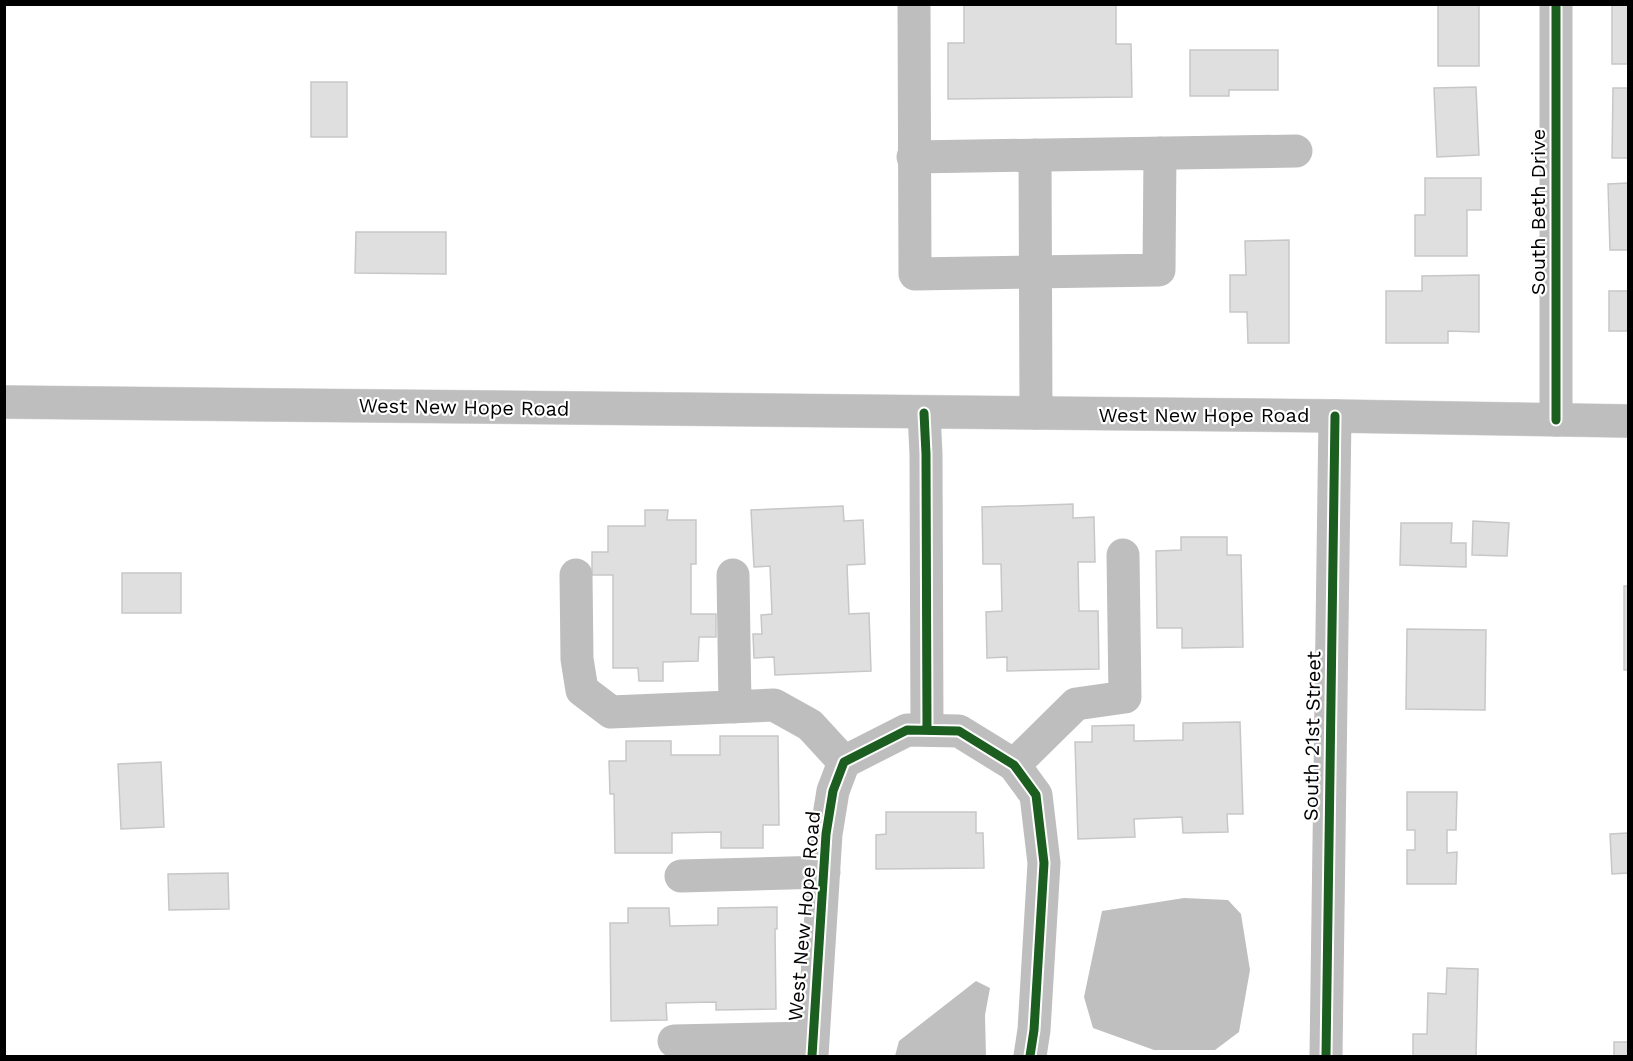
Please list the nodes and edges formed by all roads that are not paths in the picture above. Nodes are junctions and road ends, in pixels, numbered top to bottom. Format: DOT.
graph roads {
  1 [pos="914,4"];
  2 [pos="1556,4"];
  3 [pos="1296,151"];
  4 [pos="1160,153"];
  5 [pos="1035,155"];
  6 [pos="913,157"];
  7 [pos="1035,273"];
  8 [pos="4,402"];
  9 [pos="924,413"];
  10 [pos="1036,413"];
  11 [pos="1335,416"];
  12 [pos="1556,420"];
  13 [pos="1629,420"];
  14 [pos="1123,555"];
  15 [pos="576,575"];
  16 [pos="733,575"];
  17 [pos="735,707"];
  18 [pos="927,730"];
  19 [pos="844,762"];
  20 [pos="1014,765"];
  21 [pos="824,872"];
  22 [pos="681,876"];
  23 [pos="674,1041"];
  24 [pos="812,1047"];
  25 [pos="1029,1056"];
  26 [pos="1326,1056"];
  1 -- 6 [label="street"];
  2 -- 12 [label="street, South Beth Drive"];
  3 -- 4 [label="street"];
  4 -- 5 [label="street"];
  4 -- 7 [label="street"];
  5 -- 6 [label="street"];
  5 -- 7 [label="street"];
  6 -- 7 [label="street"];
  7 -- 10 [label="street"];
  8 -- 9 [label="street, West New Hope Road"];
  9 -- 10 [label="street, West New Hope Road"];
  9 -- 18 [label="street"];
  10 -- 11 [label="street, West New Hope Road"];
  11 -- 12 [label="street, West New Hope Road"];
  11 -- 26 [label="street, South 21st Street"];
  12 -- 13 [label="street, West New Hope Road"];
  14 -- 20 [label="street"];
  15 -- 17 [label="street"];
  16 -- 17 [label="street"];
  17 -- 19 [label="street"];
  18 -- 19 [label="street"];
  18 -- 20 [label="street"];
  19 -- 21 [label="street, West New Hope Road"];
  20 -- 25 [label="street"];
  21 -- 22 [label="street"];
  21 -- 24 [label="street, West New Hope Road"];
  23 -- 24 [label="street"];
}
